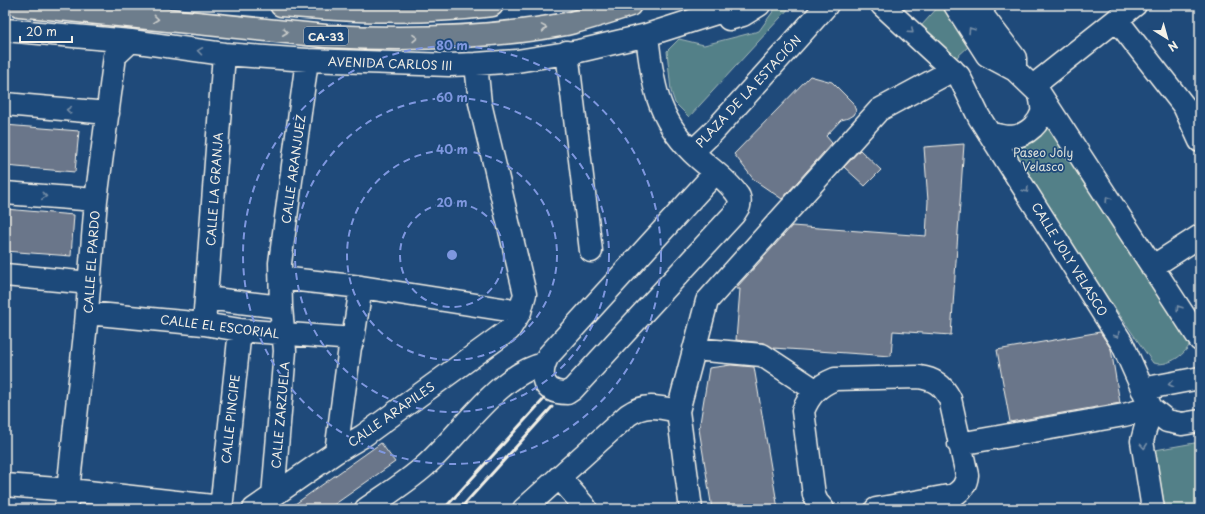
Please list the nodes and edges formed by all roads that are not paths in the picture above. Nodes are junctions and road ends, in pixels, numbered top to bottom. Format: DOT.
graph roads {
  1 [pos="19,5"];
  2 [pos="281,5"];
  3 [pos="492,5"];
  4 [pos="630,5"];
  5 [pos="715,5"];
  6 [pos="741,5"];
  7 [pos="758,5"];
  8 [pos="827,5"];
  9 [pos="882,5"];
  10 [pos="955,5"];
  11 [pos="985,5"];
  12 [pos="1136,5"];
  13 [pos="1117,20"];
  14 [pos="682,25"];
  15 [pos="5,30"];
  16 [pos="647,35"];
  17 [pos="131,41"];
  18 [pos="567,52"];
  19 [pos="224,54"];
  20 [pos="987,55"];
  21 [pos="307,60"];
  22 [pos="476,64"];
  23 [pos="1015,70"];
  24 [pos="956,73"];
  25 [pos="1036,90"];
  26 [pos="5,104"];
  27 [pos="108,113"];
  28 [pos="989,133"];
  29 [pos="1200,141"];
  30 [pos="692,152"];
  31 [pos="715,173"];
  32 [pos="5,192"];
  33 [pos="96,200"];
  34 [pos="1200,236"];
  35 [pos="591,251"];
  36 [pos="1152,267"];
  37 [pos="5,275"];
  38 [pos="281,278"];
  39 [pos="90,283"];
  40 [pos="361,287"];
  41 [pos="206,298"];
  42 [pos="280,307"];
  43 [pos="520,312"];
  44 [pos="87,313"];
  45 [pos="204,324"];
  46 [pos="240,330"];
  47 [pos="282,334"];
  48 [pos="353,339"];
  49 [pos="1200,340"];
  50 [pos="694,348"];
  51 [pos="544,364"];
  52 [pos="1200,378"];
  53 [pos="815,390"];
  54 [pos="1146,398"];
  55 [pos="678,411"];
  56 [pos="1200,421"];
  57 [pos="959,444"];
  58 [pos="336,452"];
  59 [pos="559,477"];
  60 [pos="5,485"];
  61 [pos="273,496"];
  62 [pos="68,500"];
  63 [pos="221,508"];
  64 [pos="254,509"];
  65 [pos="366,509"];
  66 [pos="524,509"];
  67 [pos="582,509"];
  68 [pos="691,509"];
  69 [pos="823,509"];
  70 [pos="876,509"];
  71 [pos="1153,509"];
  1 -- 4 [label="highway, CA-33, one-way"];
  2 -- 3 [label="highway, CA-33"];
  5 -- 14 [label="street"];
  6 -- 14 [label="street"];
  7 -- 14 [label="street"];
  8 -- 30 [label="street, PLAZA DE LA ESTACIÓN"];
  9 -- 24 [label="street, one-way"];
  20 -- 10 [label="street, one-way"];
  11 -- 23 [label="street"];
  12 -- 13 [label="street"];
  13 -- 25 [label="street"];
  13 -- 29 [label="street"];
  14 -- 16 [label="street"];
  15 -- 17 [label="street, AVENIDA CARLOS III"];
  16 -- 18 [label="street, AVENIDA CARLOS III"];
  16 -- 30 [label="street, PLAZA DE LA ESTACIÓN"];
  19 -- 17 [label="street, AVENIDA CARLOS III, one-way"];
  17 -- 27 [label="street, CALLE EL PARDO"];
  18 -- 22 [label="street, AVENIDA CARLOS III"];
  18 -- 35 [label="street"];
  19 -- 21 [label="street, AVENIDA CARLOS III"];
  19 -- 41 [label="street, CALLE LA GRANJA"];
  20 -- 23 [label="street"];
  20 -- 24 [label="street"];
  21 -- 22 [label="street, AVENIDA CARLOS III"];
  21 -- 38 [label="street, CALLE ARANJUEZ"];
  22 -- 43 [label="street, CALLE ARAPILES"];
  23 -- 25 [label="street"];
  24 -- 28 [label="street"];
  24 -- 50 [label="street"];
  25 -- 28 [label="street"];
  36 -- 25 [label="street, one-way"];
  27 -- 26 [label="street, one-way"];
  27 -- 33 [label="street, CALLE EL PARDO"];
  28 -- 54 [label="street, CALLE JOLY VELASCO, one-way"];
  30 -- 31 [label="street"];
  31 -- 51 [label="street"];
  31 -- 51 [label="street"];
  32 -- 33 [label="street, one-way"];
  33 -- 39 [label="street, CALLE EL PARDO"];
  34 -- 36 [label="street"];
  49 -- 36 [label="street, one-way"];
  37 -- 39 [label="street"];
  38 -- 40 [label="street"];
  38 -- 42 [label="street, CALLE ARANJUEZ"];
  39 -- 44 [label="street, CALLE EL PARDO"];
  40 -- 43 [label="street"];
  40 -- 48 [label="street"];
  41 -- 42 [label="street"];
  41 -- 45 [label="street, CALLE LA GRANJA"];
  42 -- 47 [label="street, CALLE ZARZUELA"];
  43 -- 58 [label="street, CALLE ARAPILES"];
  44 -- 45 [label="street, CALLE EL ESCORIAL"];
  44 -- 62 [label="street, CALLE EL PARDO"];
  45 -- 46 [label="street, CALLE EL ESCORIAL"];
  46 -- 47 [label="street, CALLE EL ESCORIAL"];
  46 -- 63 [label="street, CALLE PINCIPE"];
  47 -- 48 [label="street, CALLE EL ESCORIAL"];
  47 -- 61 [label="street, CALLE ZARZUELA"];
  48 -- 58 [label="street"];
  50 -- 53 [label="street"];
  50 -- 55 [label="street"];
  51 -- 65 [label="street"];
  52 -- 54 [label="street, one-way"];
  53 -- 57 [label="street"];
  53 -- 69 [label="street"];
  54 -- 56 [label="street"];
  54 -- 57 [label="street"];
  54 -- 71 [label="street, one-way"];
  55 -- 59 [label="street"];
  55 -- 68 [label="street"];
  57 -- 70 [label="street"];
  58 -- 61 [label="street, CALLE ARAPILES"];
  59 -- 66 [label="street"];
  59 -- 67 [label="street"];
  60 -- 62 [label="street"];
  61 -- 64 [label="street, CALLE ARAPILES"];
  62 -- 63 [label="street"];
}
